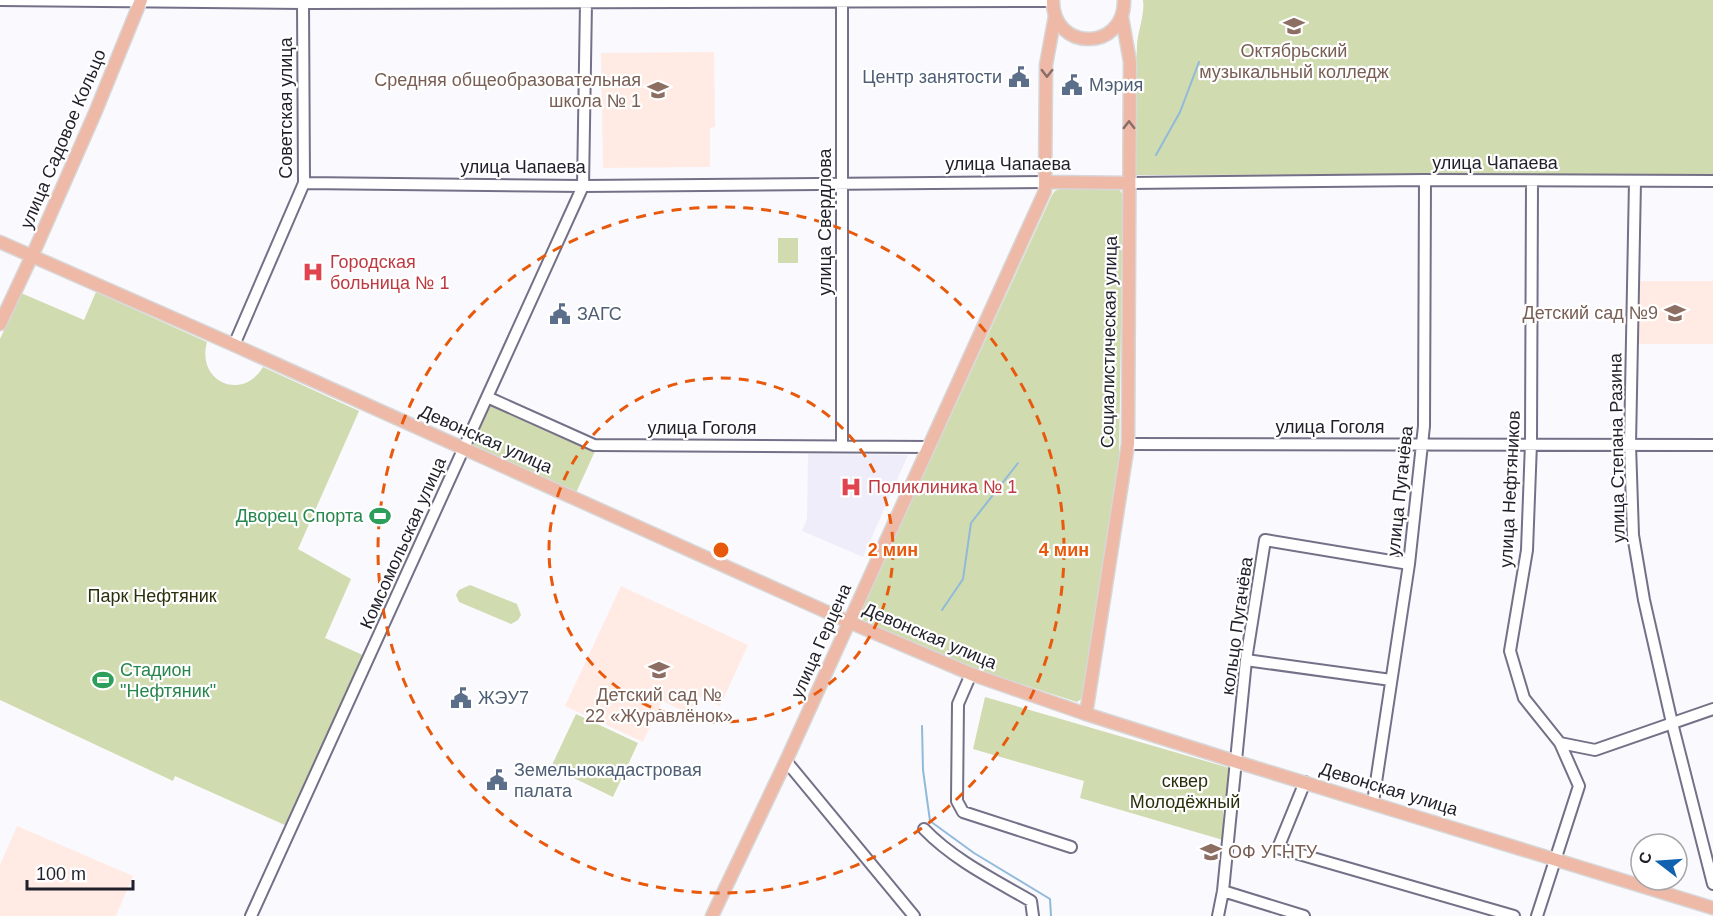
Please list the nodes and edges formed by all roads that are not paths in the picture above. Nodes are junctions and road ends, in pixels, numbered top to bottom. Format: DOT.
graph roads {
  1 [pos="0,0"];
  2 [pos="1053,0"];
  3 [pos="1124,0"];
  4 [pos="140,1"];
  5 [pos="646,1"];
  6 [pos="842,1"];
  7 [pos="303,3"];
  8 [pos="586,3"];
  9 [pos="1055,16"];
  10 [pos="1122,16"];
  11 [pos="1425,180"];
  12 [pos="1635,181"];
  13 [pos="1713,181"];
  14 [pos="1047,182"];
  15 [pos="1532,182"];
  16 [pos="304,183"];
  17 [pos="842,183"];
  18 [pos="1129,183"];
  19 [pos="583,186"];
  20 [pos="0,242"];
  21 [pos="31,255"];
  22 [pos="0,324"];
  23 [pos="234,345"];
  24 [pos="487,397"];
  25 [pos="1422,443"];
  26 [pos="1531,443"];
  27 [pos="1128,444"];
  28 [pos="842,445"];
  29 [pos="1630,445"];
  30 [pos="1713,445"];
  31 [pos="928,447"];
  32 [pos="464,449"];
  33 [pos="1409,564"];
  34 [pos="849,622"];
  35 [pos="1246,660"];
  36 [pos="970,674"];
  37 [pos="1391,680"];
  38 [pos="1713,709"];
  39 [pos="1086,714"];
  40 [pos="1672,723"];
  41 [pos="1560,743"];
  42 [pos="1238,758"];
  43 [pos="786,761"];
  44 [pos="1305,782"];
  45 [pos="1373,802"];
  46 [pos="924,829"];
  47 [pos="1071,847"];
  48 [pos="1555,861"];
  49 [pos="1713,884"];
  50 [pos="1223,891"];
  51 [pos="1713,908"];
  52 [pos="251,916"];
  53 [pos="712,916"];
  54 [pos="914,916"];
  55 [pos="1033,916"];
  56 [pos="1218,916"];
  57 [pos="1304,916"];
  58 [pos="1514,916"];
  59 [pos="1538,916"];
  1 -- 4 [label="street"];
  2 -- 6 [label="street"];
  2 -- 9 [label="main road"];
  3 -- 10 [label="main road, Социалистическая улица"];
  4 -- 7 [label="street"];
  4 -- 21 [label="main road, улица Садовое Кольцо"];
  5 -- 6 [label="street"];
  5 -- 8 [label="street"];
  6 -- 17 [label="street, улица Свердлова"];
  7 -- 8 [label="street"];
  7 -- 16 [label="street, Советская улица"];
  8 -- 19 [label="street, Комсомольская улица"];
  9 -- 10 [label="main road"];
  9 -- 14 [label="main road, one-way"];
  18 -- 10 [label="main road, Социалистическая улица, one-way"];
  11 -- 15 [label="street, улица Чапаева"];
  11 -- 18 [label="street, улица Чапаева"];
  11 -- 25 [label="street, улица Пугачёва"];
  12 -- 13 [label="street, улица Чапаева"];
  12 -- 15 [label="street, улица Чапаева"];
  12 -- 29 [label="street, улица Степана Разина"];
  14 -- 17 [label="street, улица Чапаева"];
  14 -- 18 [label="main road, улица Чапаева"];
  14 -- 31 [label="main road, улица Герцена"];
  15 -- 26 [label="street, улица Нефтяников"];
  16 -- 19 [label="street, улица Чапаева"];
  16 -- 23 [label="street, Советская улица"];
  17 -- 19 [label="street, улица Чапаева"];
  17 -- 28 [label="street, улица Свердлова"];
  18 -- 27 [label="main road, Социалистическая улица"];
  19 -- 24 [label="street, Комсомольская улица"];
  20 -- 21 [label="main road, Девонская улица"];
  21 -- 22 [label="main road, улица Садовое Кольцо"];
  21 -- 23 [label="main road, Девонская улица"];
  23 -- 32 [label="main road, Девонская улица"];
  24 -- 28 [label="street, улица Гоголя"];
  24 -- 32 [label="street, Комсомольская улица"];
  25 -- 26 [label="street, улица Гоголя"];
  25 -- 27 [label="street, улица Гоголя"];
  25 -- 33 [label="street, улица Пугачёва"];
  26 -- 29 [label="street, улица Гоголя"];
  26 -- 41 [label="street, улица Нефтяников"];
  27 -- 39 [label="main road, Социалистическая улица"];
  28 -- 31 [label="street, улица Гоголя"];
  29 -- 30 [label="street, улица Гоголя"];
  29 -- 40 [label="street, улица Степана Разина"];
  31 -- 34 [label="main road, улица Герцена"];
  32 -- 34 [label="main road, Девонская улица"];
  32 -- 52 [label="street, Комсомольская улица"];
  33 -- 35 [label="street, кольцо Пугачёва"];
  33 -- 37 [label="street, улица Пугачёва"];
  34 -- 36 [label="main road, Девонская улица"];
  34 -- 43 [label="main road, улица Герцена"];
  35 -- 37 [label="street"];
  35 -- 42 [label="street, кольцо Пугачёва"];
  36 -- 39 [label="main road, Девонская улица"];
  36 -- 47 [label="street"];
  37 -- 45 [label="street, улица Пугачёва"];
  38 -- 40 [label="street"];
  39 -- 42 [label="main road, Девонская улица"];
  40 -- 41 [label="street"];
  40 -- 49 [label="street, улица Степана Разина"];
  41 -- 48 [label="street, улица Нефтяников"];
  42 -- 44 [label="main road, Девонская улица"];
  42 -- 50 [label="street, кольцо Пугачёва"];
  43 -- 53 [label="main road, улица Герцена"];
  43 -- 54 [label="street"];
  44 -- 45 [label="main road, Девонская улица"];
  44 -- 58 [label="street"];
  45 -- 48 [label="main road, Девонская улица"];
  46 -- 55 [label="street"];
  48 -- 51 [label="main road, Девонская улица"];
  48 -- 59 [label="street, улица Нефтяников"];
  50 -- 56 [label="street, кольцо Пугачёва"];
  50 -- 57 [label="street"];
}
